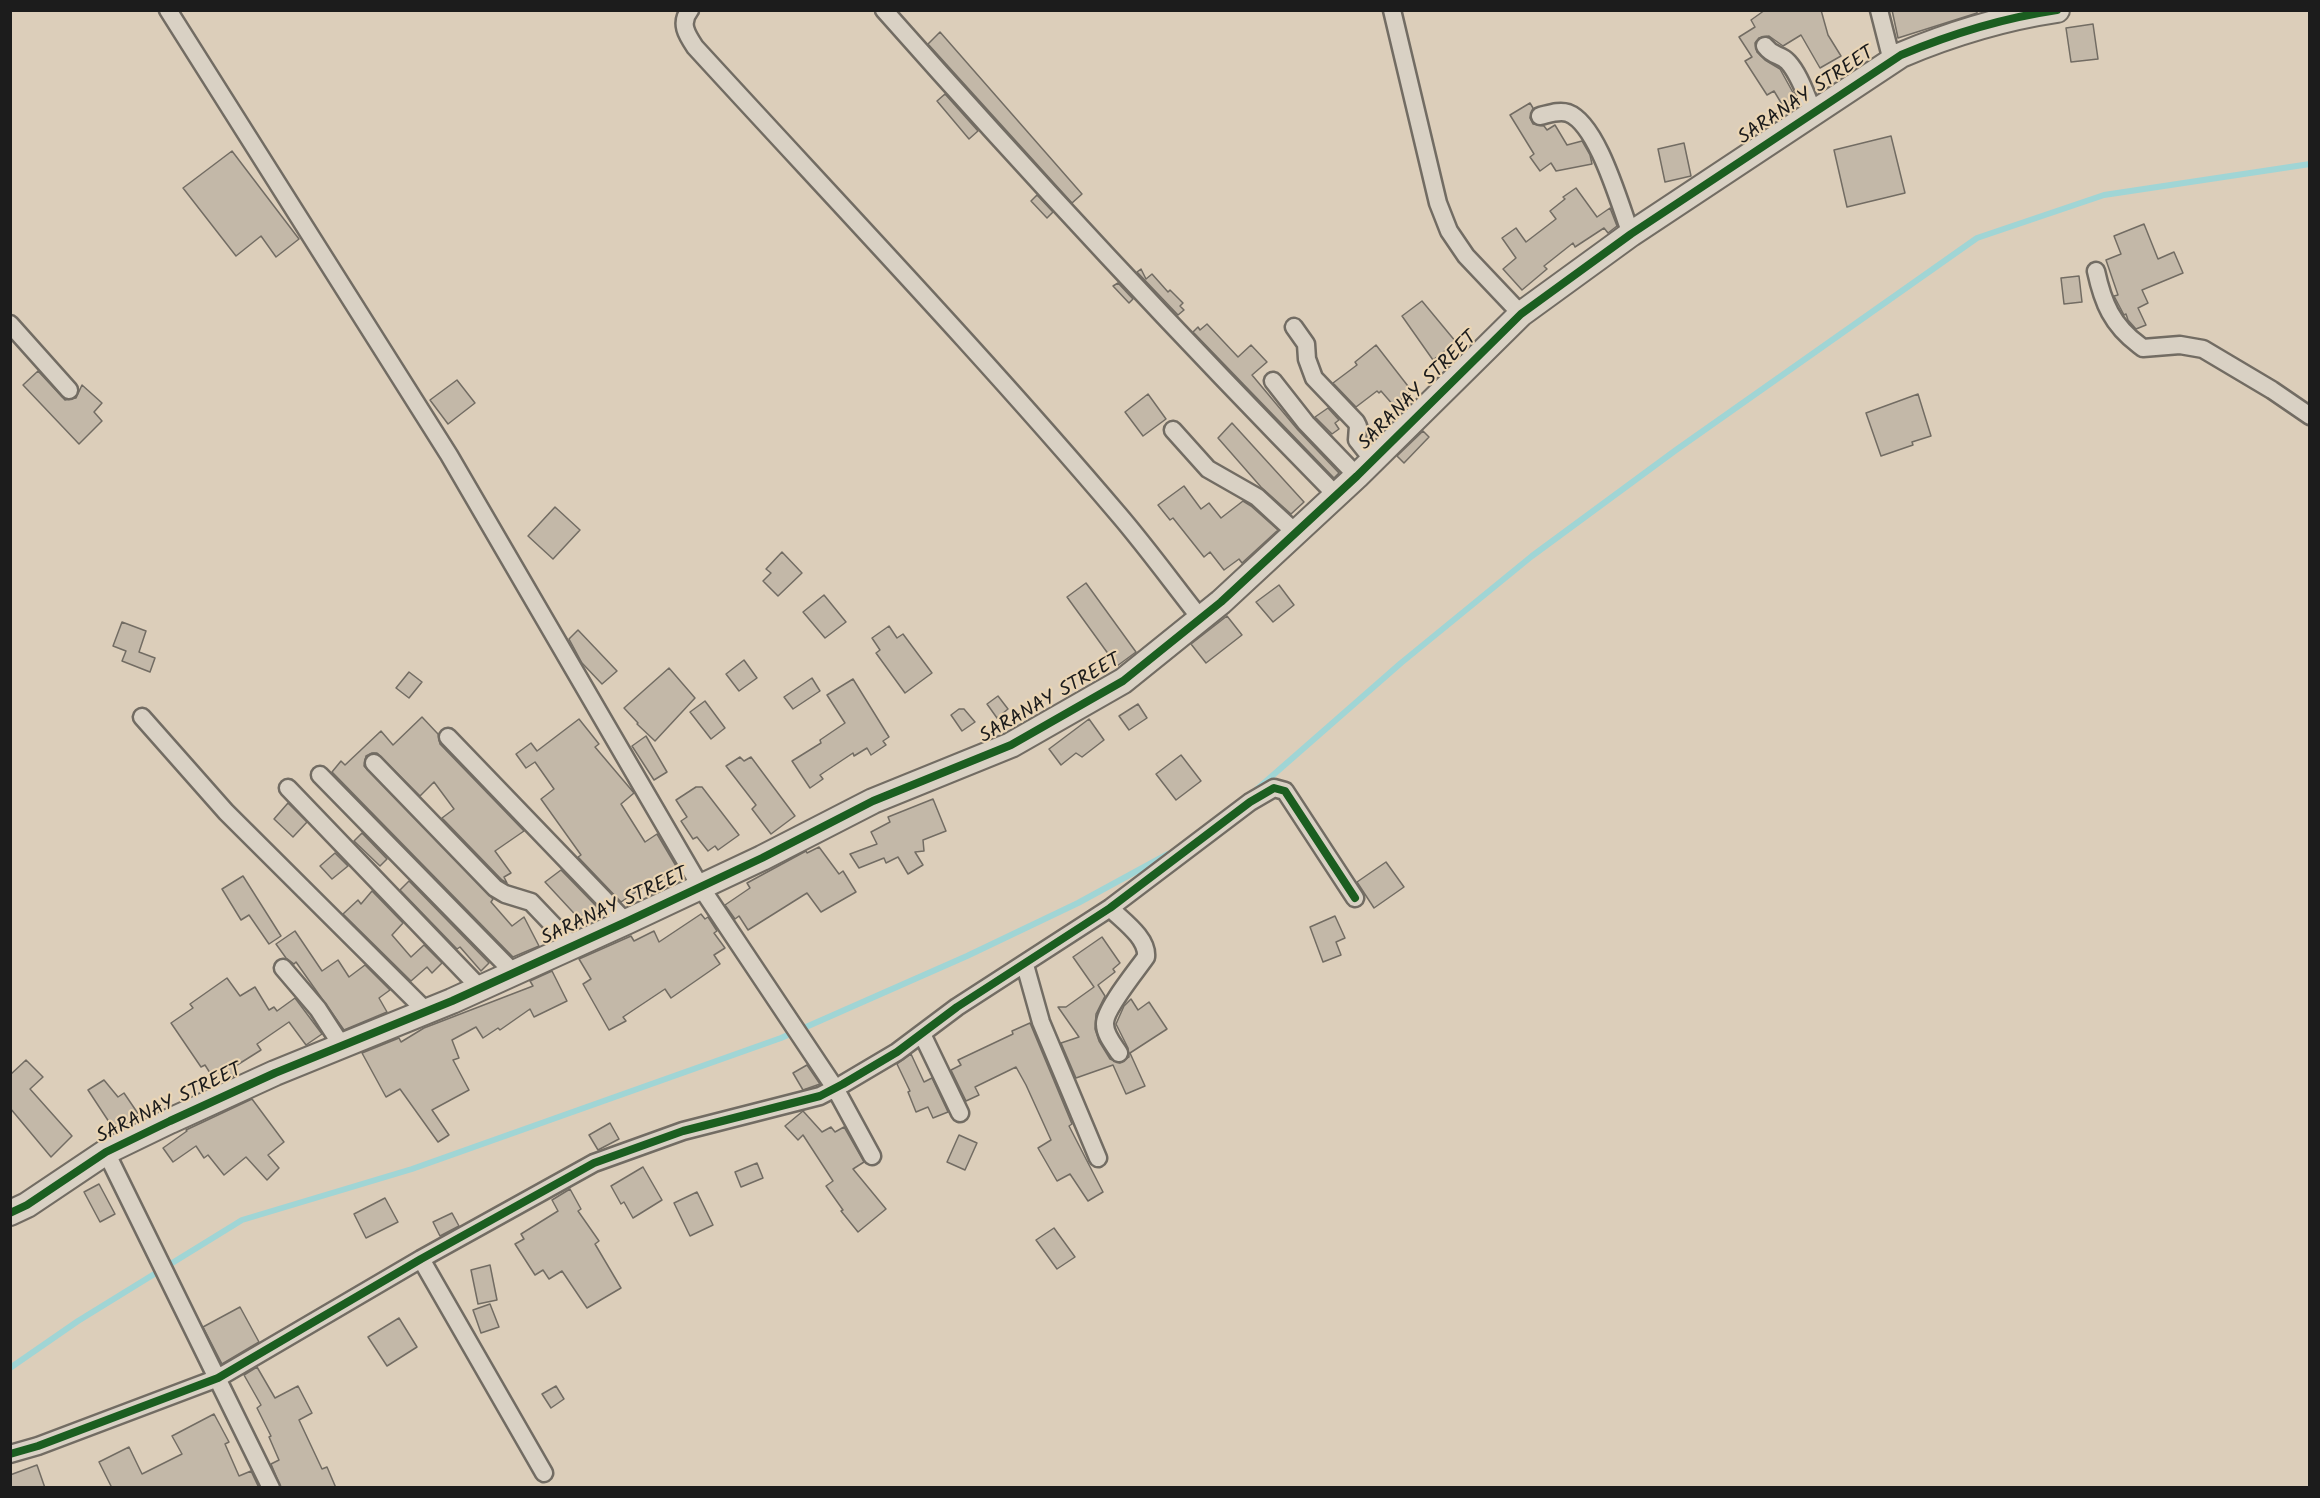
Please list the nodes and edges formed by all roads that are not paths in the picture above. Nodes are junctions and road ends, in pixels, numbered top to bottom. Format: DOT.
graph roads {
  1 [pos="168,10"];
  2 [pos="690,10"];
  3 [pos="884,10"];
  4 [pos="1392,10"];
  5 [pos="1879,10"];
  6 [pos="2057,10"];
  7 [pos="1765,46"];
  8 [pos="1892,61"];
  9 [pos="1814,112"];
  10 [pos="1540,116"];
  11 [pos="1631,234"];
  12 [pos="2096,271"];
  13 [pos="1521,314"];
  14 [pos="10,324"];
  15 [pos="1294,327"];
  16 [pos="1273,381"];
  17 [pos="69,390"];
  18 [pos="2310,416"];
  19 [pos="1173,430"];
  20 [pos="1365,468"];
  21 [pos="1336,495"];
  22 [pos="1296,532"];
  23 [pos="1201,619"];
  24 [pos="142,717"];
  25 [pos="448,737"];
  26 [pos="374,762"];
  27 [pos="320,775"];
  28 [pos="288,788"];
  29 [pos="700,886"];
  30 [pos="1355,898"];
  31 [pos="1110,908"];
  32 [pos="626,922"];
  33 [pos="573,946"];
  34 [pos="1025,964"];
  35 [pos="283,968"];
  36 [pos="514,973"];
  37 [pos="480,988"];
  38 [pos="426,1011"];
  39 [pos="922,1034"];
  40 [pos="342,1046"];
  41 [pos="1119,1053"];
  42 [pos="835,1088"];
  43 [pos="960,1113"];
  44 [pos="106,1152"];
  45 [pos="872,1156"];
  46 [pos="1098,1158"];
  47 [pos="10,1214"];
  48 [pos="421,1259"];
  49 [pos="218,1378"];
  50 [pos="10,1454"];
  51 [pos="544,1473"];
  52 [pos="271,1488"];
  1 -- 29 [label="street"];
  2 -- 23 [label="street"];
  3 -- 21 [label="street"];
  4 -- 13 [label="street"];
  5 -- 8 [label="street"];
  6 -- 8 [label="street, SARANAY STREET"];
  7 -- 9 [label="street"];
  8 -- 9 [label="street, SARANAY STREET"];
  9 -- 11 [label="street, SARANAY STREET"];
  10 -- 11 [label="street"];
  11 -- 13 [label="street, SARANAY STREET"];
  12 -- 18 [label="street"];
  13 -- 20 [label="street, SARANAY STREET"];
  14 -- 17 [label="street"];
  15 -- 20 [label="street"];
  16 -- 20 [label="street"];
  19 -- 22 [label="street"];
  20 -- 21 [label="street, SARANAY STREET"];
  21 -- 22 [label="street, SARANAY STREET"];
  22 -- 23 [label="street, SARANAY STREET"];
  23 -- 29 [label="street, SARANAY STREET"];
  24 -- 38 [label="street"];
  25 -- 32 [label="street"];
  26 -- 33 [label="street"];
  27 -- 36 [label="street"];
  28 -- 37 [label="street"];
  29 -- 32 [label="street, SARANAY STREET"];
  29 -- 42 [label="street"];
  30 -- 31 [label="street"];
  31 -- 34 [label="street"];
  31 -- 41 [label="street"];
  32 -- 33 [label="street, SARANAY STREET"];
  33 -- 36 [label="street, SARANAY STREET"];
  34 -- 39 [label="street"];
  34 -- 46 [label="street"];
  35 -- 40 [label="street"];
  36 -- 37 [label="street, SARANAY STREET"];
  37 -- 38 [label="street, SARANAY STREET"];
  38 -- 40 [label="street, SARANAY STREET"];
  39 -- 42 [label="street"];
  39 -- 43 [label="street"];
  40 -- 44 [label="street, SARANAY STREET"];
  42 -- 45 [label="street"];
  42 -- 48 [label="street"];
  44 -- 47 [label="street, SARANAY STREET"];
  44 -- 49 [label="street"];
  48 -- 49 [label="street"];
  48 -- 51 [label="street"];
  49 -- 50 [label="street"];
  49 -- 52 [label="street"];
}
